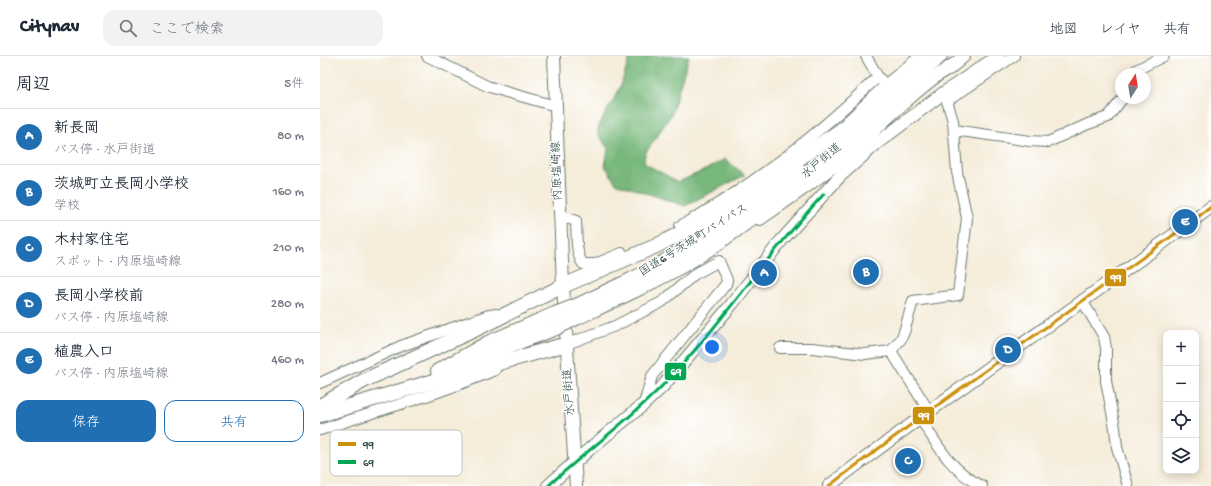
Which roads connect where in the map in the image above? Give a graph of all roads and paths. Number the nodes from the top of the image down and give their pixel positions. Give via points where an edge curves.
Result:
1 (427, 56) edge
2 (554, 56) edge
3 (866, 56) edge
4 (923, 56) edge
5 (940, 56) edge
6 (964, 56) edge
7 (998, 56) edge
8 (1014, 56) edge
9 (1164, 56) edge
10 (954, 64) junction
11 (1140, 68) edge
12 (883, 82) junction
13 (945, 98) junction
14 (1118, 104) edge
15 (556, 106) junction
16 (847, 126) junction
17 (954, 130) junction
18 (876, 144) junction
19 (1211, 207) edge
20 (560, 219) junction
21 (694, 258) junction
22 (563, 286) junction
23 (1083, 302) junction
24 (515, 311) junction
25 (576, 312) junction
26 (567, 344) junction
27 (780, 348) dead end
28 (891, 351) junction
29 (507, 360) junction
30 (320, 383) edge
31 (644, 404) junction
32 (320, 406) edge
33 (320, 414) edge
34 (925, 415) junction
35 (320, 430) edge
36 (574, 463) junction
37 (548, 486) edge
38 (576, 486) edge
39 (829, 486) edge
40 (982, 486) edge
41 (1128, 486) edge

1 - 15 street via 487,86
2 - 15 main road, 内原塩崎線
3 - 12 street
4 - 12 highway
5 - 21 highway, 水戸街道 via 796,184
6 - 10 main road
7 - 13 main road
8 - 13 street
9 - 11 street
10 - 18 main road
10 - 21 main road via 935,76 842,160 806,188
12 - 16 highway
12 - 20 street via 762,175 704,213 647,243 595,264 583,264 578,253 576,220
13 - 17 street
13 - 18 main road
14 - 17 street via 1108,117 1048,142
15 - 20 main road, 内原塩崎線
16 - 22 highway via 715,215 656,246
16 - 25 highway, 国道6号茨城町バイパス via 774,188 683,250
17 - 28 street via 957,172 967,218 958,295 913,301 901,340
18 - 31 main road via 840,176 781,241 697,347
19 - 23 main road
20 - 22 main road, 内原塩崎線
21 - 25 highway, 国道6号茨城町バイパス via 653,282
22 - 24 highway
22 - 26 main road, 水戸街道
23 - 34 main road
23 - 41 street via 1104,337 1106,381 1117,447
24 - 30 street via 489,315 401,346
24 - 32 highway via 365,380
25 - 33 highway, 国道6号茨城町バイパス, bridge via 488,343 438,371
26 - 29 highway
26 - 31 street via 614,326 662,302 695,274 719,261 727,280 726,284 652,376
26 - 36 main road, 水戸街道
27 - 28 street via 812,348 865,354
28 - 34 street
29 - 33 highway
29 - 35 street via 494,370 422,398
31 - 36 main road
34 - 39 main road
34 - 40 street via 951,464
36 - 37 main road
36 - 38 main road

